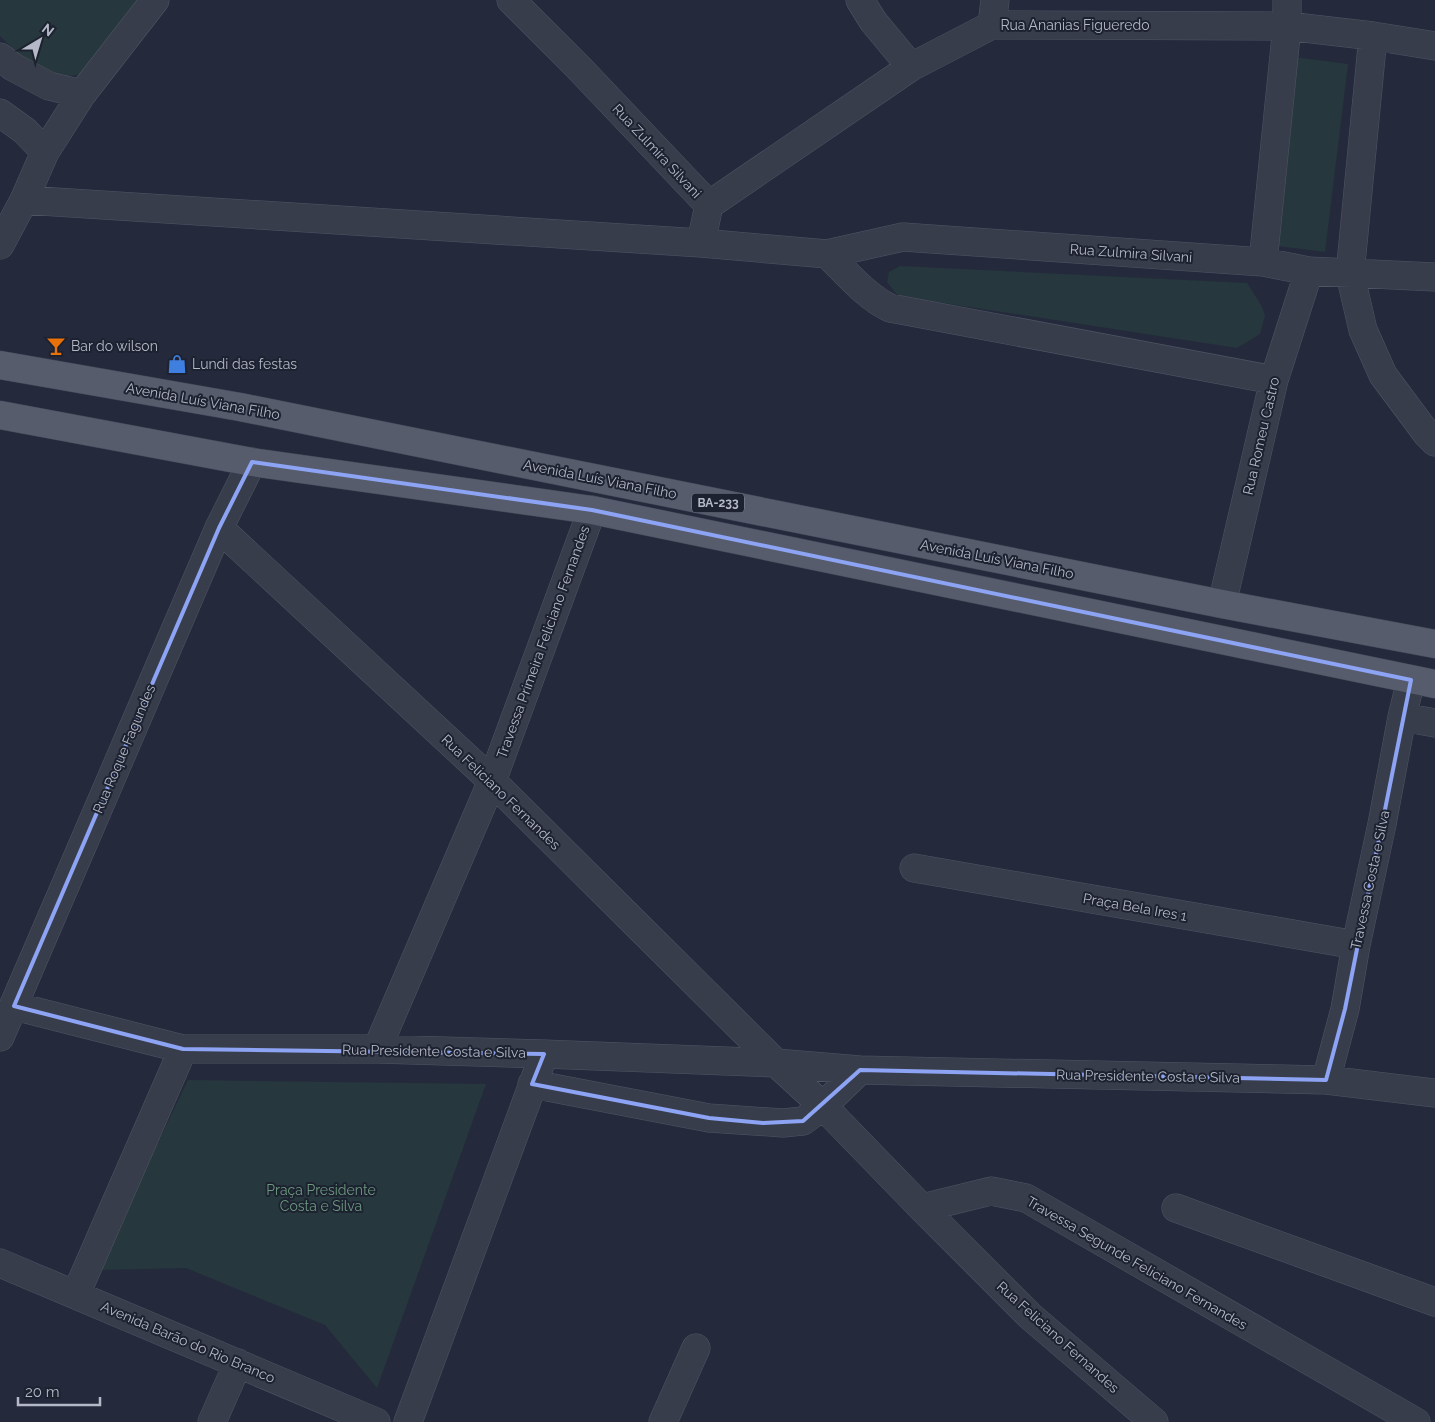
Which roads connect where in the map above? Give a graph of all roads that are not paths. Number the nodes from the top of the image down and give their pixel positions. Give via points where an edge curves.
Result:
1 (155, 0) edge
2 (511, 0) edge
3 (860, 0) edge
4 (993, 13) edge
5 (1287, 13) edge
6 (1372, 36) junction
7 (1435, 46) edge
8 (0, 57) edge
9 (911, 67) junction
10 (82, 94) junction
11 (0, 113) edge
12 (45, 152) junction
13 (24, 200) junction
14 (709, 205) junction
15 (701, 243) junction
16 (0, 245) edge
17 (827, 254) junction
18 (1263, 262) junction
19 (1309, 271) junction
20 (1350, 274) junction
21 (1435, 276) edge
22 (0, 365) edge
23 (1274, 380) junction
24 (0, 415) edge
25 (1435, 442) edge
26 (252, 462) junction
27 (592, 510) junction
28 (219, 528) junction
29 (1222, 604) junction
30 (1435, 644) edge
31 (1423, 682) edge
32 (1402, 717) junction
33 (1435, 723) edge
34 (492, 781) junction
35 (914, 868) dead end
36 (1356, 945) junction
37 (14, 1006) junction
38 (0, 1037) edge
39 (182, 1049) junction
40 (377, 1049) junction
41 (544, 1054) junction
42 (776, 1063) junction
43 (860, 1070) junction
44 (1326, 1080) junction
45 (532, 1084) junction
46 (1435, 1093) edge
47 (823, 1106) junction
48 (922, 1208) junction
49 (1176, 1208) dead end
50 (0, 1263) edge
51 (76, 1294) junction
52 (1435, 1302) edge
53 (696, 1348) dead end
54 (238, 1363) junction
55 (212, 1422) edge
56 (376, 1422) edge
57 (408, 1422) edge
58 (663, 1422) edge
59 (1154, 1422) edge
60 (1416, 1422) edge

1 - 10 street
2 - 14 street, Rua Zulmira Silvani
3 - 9 street
4 - 5 street, Rua Ananias Figueredo
4 - 9 street, Rua Ananias Figueredo
5 - 6 street, Rua Ananias Figueredo
5 - 18 street
6 - 7 street, Rua Ananias Figueredo
6 - 20 street
8 - 10 street via 49,86
9 - 14 street, Rua Ananias Figueredo
10 - 12 street
11 - 12 street via 25,131
12 - 13 street
13 - 15 street
13 - 16 street
14 - 15 street, Rua Zulmira Silvani
15 - 17 street, Rua Zulmira Silvani
17 - 18 street, Rua Zulmira Silvani via 903,238
17 - 23 street via 865,292 890,308
18 - 19 street, Rua Zulmira Silvani
19 - 20 street, Rua Zulmira Silvani
19 - 23 street, Rua Romeu Castro
20 - 21 street, Rua Zulmira Silvani
20 - 25 street via 1363,330 1382,375
22 - 29 main road, Avenida Luís Viana Filho / BA-233 via 240,407
23 - 29 street, Rua Romeu Castro
24 - 26 main road, BA-233
26 - 27 main road, BA-233
26 - 28 street, Rua Roque Fagundes
27 - 31 main road, BA-233
27 - 34 street, Travessa Primeira Feliciano Fernandes
28 - 34 street, Rua Feliciano Fernandes
28 - 37 street, Rua Roque Fagundes
29 - 30 main road, Avenida Luís Viana Filho / BA-233
31 - 32 street, Travessa Costa e Silva
32 - 33 street
32 - 36 street, Travessa Costa e Silva
34 - 40 street, Travessa Primeira Feliciano Fernandes
34 - 42 street, Rua Feliciano Fernandes
35 - 36 street, Praça Bela Ires 1
36 - 44 street, Travessa Costa e Silva via 1345,1009
37 - 38 street, Rua Roque Fagundes
37 - 39 street, Rua Presidente Costa e Silva
39 - 40 street, Rua Presidente Costa e Silva
39 - 51 street
40 - 41 street, Rua Presidente Costa e Silva
41 - 42 street, Rua Presidente Costa e Silva
41 - 45 street
42 - 43 street, Rua Presidente Costa e Silva
42 - 47 street
43 - 44 street, Rua Presidente Costa e Silva
43 - 47 street
44 - 46 street, Rua Presidente Costa e Silva
45 - 47 street via 709,1118 763,1123 803,1121
45 - 57 street
47 - 48 street
48 - 59 street, Rua Feliciano Fernandes via 1030,1316
48 - 60 street, Travessa Segunde Feliciano Fernandes via 991,1191 1026,1198
49 - 52 street
50 - 51 street, Avenida Barão do Rio Branco
51 - 54 street, Avenida Barão do Rio Branco
53 - 58 street
54 - 55 street
54 - 56 street, Avenida Barão do Rio Branco

